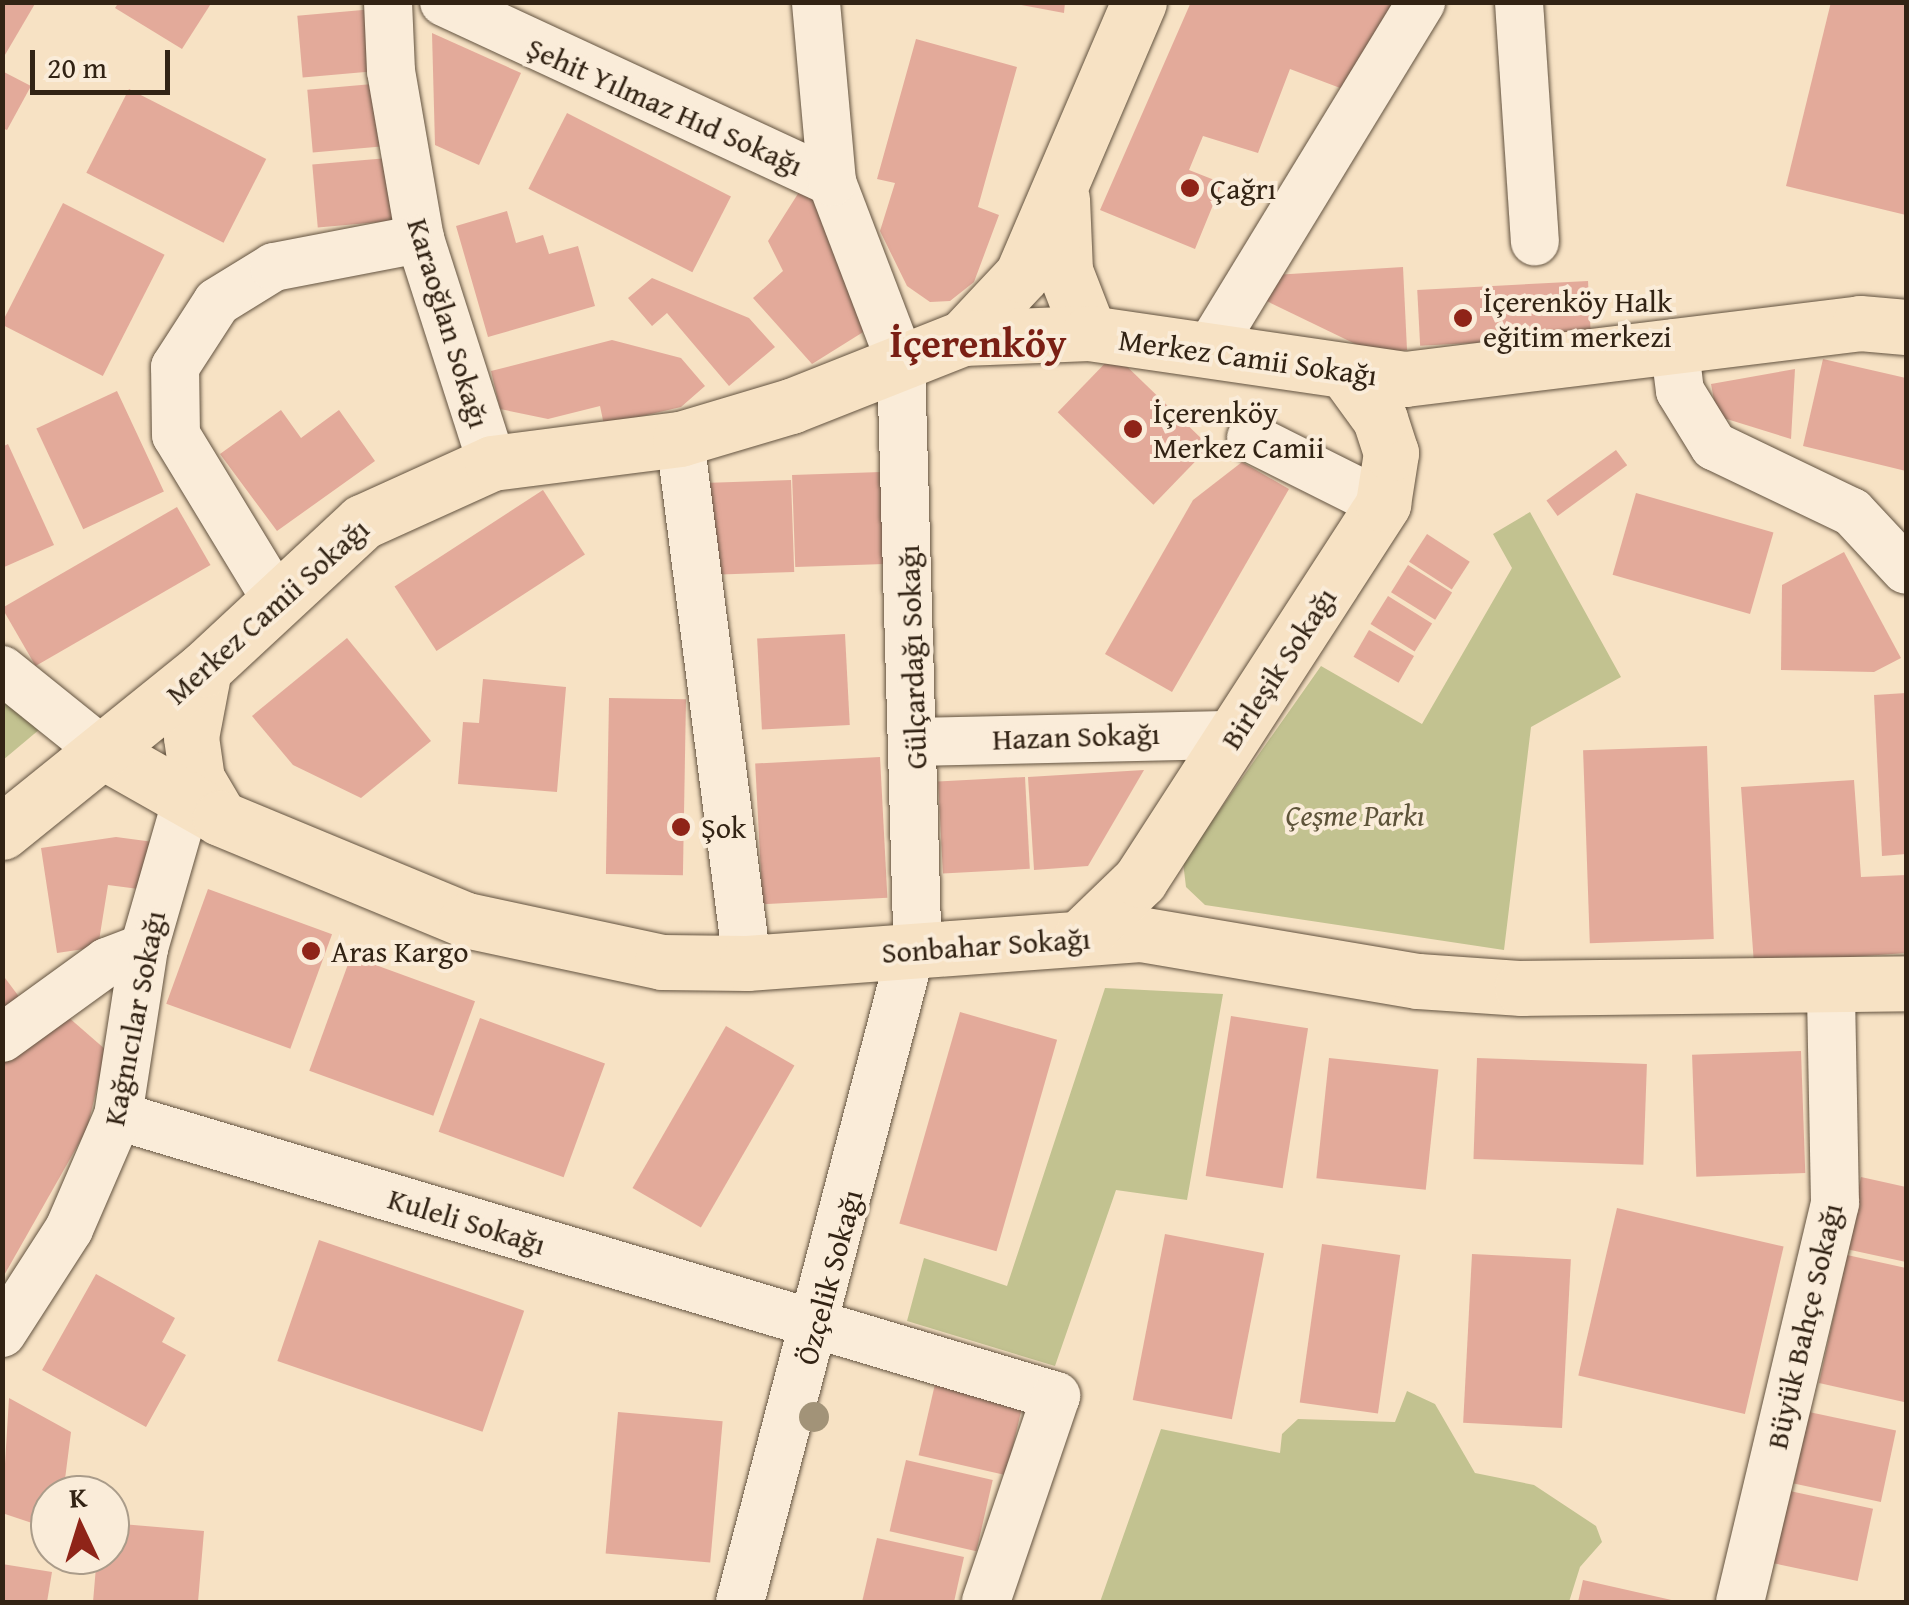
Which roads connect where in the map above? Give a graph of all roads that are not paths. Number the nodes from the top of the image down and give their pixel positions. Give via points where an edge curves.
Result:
1 (388, 2) edge
2 (444, 2) edge
3 (816, 2) edge
4 (1139, 2) edge
5 (1421, 2) edge
6 (1519, 2) edge
7 (832, 182) junction
8 (1062, 196) junction
9 (420, 239) junction
10 (1535, 241) dead end
11 (1906, 327) edge
12 (1089, 333) junction
13 (963, 338) junction
14 (1674, 343) junction
15 (1206, 352) junction
16 (901, 363) junction
17 (1348, 375) junction
18 (680, 438) junction
19 (1251, 438) dead end
20 (492, 464) junction
21 (1382, 504) junction
22 (1906, 570) edge
23 (277, 601) junction
24 (204, 669) junction
25 (2, 670) edge
26 (1235, 735) junction
27 (916, 742) junction
28 (104, 752) junction
29 (203, 808) junction
30 (2, 832) edge
31 (1082, 937) junction
32 (144, 948) junction
33 (915, 951) junction
34 (747, 963) junction
35 (1906, 983) edge
36 (1831, 985) junction
37 (2, 1038) edge
38 (118, 1116) junction
39 (5, 1321) edge
40 (817, 1327) junction
41 (740, 1602) edge
42 (986, 1602) edge
43 (1740, 1602) edge

1 - 9 street, Karaoğlan Sokağı via 390,71
2 - 7 street, Şehit Yılmaz Hıd Sokağı
3 - 7 street, Gülçardağı Sokağı
4 - 8 main road
5 - 15 street
6 - 10 street
7 - 16 street, Gülçardağı Sokağı
8 - 12 main road via 1065,270
8 - 13 main road via 1004,300
9 - 20 street, Karaoğlan Sokağı
9 - 23 street via 274,268 216,302 175,367 176,435
11 - 14 main road, Merkez Camii Sokağı via 1860,322
12 - 13 main road, Merkez Camii Sokağı
12 - 15 main road, Merkez Camii Sokağı
13 - 16 main road, Merkez Camii Sokağı
14 - 17 main road, Merkez Camii Sokağı via 1465,376
14 - 22 street via 1680,391 1714,446 1852,512
15 - 17 main road, Merkez Camii Sokağı
16 - 18 main road, Merkez Camii Sokağı
16 - 27 street, Gülçardağı Sokağı
17 - 21 main road, Birleşik Sokağı via 1380,419 1392,454
18 - 20 main road, Merkez Camii Sokağı
18 - 34 street
19 - 21 street
20 - 23 main road, Merkez Camii Sokağı via 362,522
21 - 26 main road, Birleşik Sokağı
23 - 24 main road, Merkez Camii Sokağı
24 - 28 main road, Merkez Camii Sokağı
24 - 29 main road via 191,737
25 - 28 street
26 - 27 street, Hazan Sokağı
26 - 31 main road, Birleşik Sokağı via 1123,905
27 - 33 street, Gülçardağı Sokağı
28 - 29 main road, Sonbahar Sokağı
28 - 30 main road, Merkez Camii Sokağı
29 - 32 street, Kağnıcılar Sokağı
29 - 34 main road, Sonbahar Sokağı via 466,920 662,962
31 - 33 main road, Sonbahar Sokağı
31 - 36 main road, Sonbahar Sokağı via 1180,936 1418,981 1522,988
32 - 37 street via 107,962
32 - 38 street, Kağnıcılar Sokağı
33 - 34 main road, Sonbahar Sokağı
33 - 40 street, Özçelik Sokağı
35 - 36 main road, Sonbahar Sokağı
36 - 43 street, Büyük Bahçe Sokağı via 1836,1203
38 - 39 street, Kağnıcılar Sokağı via 69,1228
38 - 40 street, Kuleli Sokağı
40 - 41 street, Özçelik Sokağı
40 - 42 street, Kuleli Sokağı via 1056,1396

